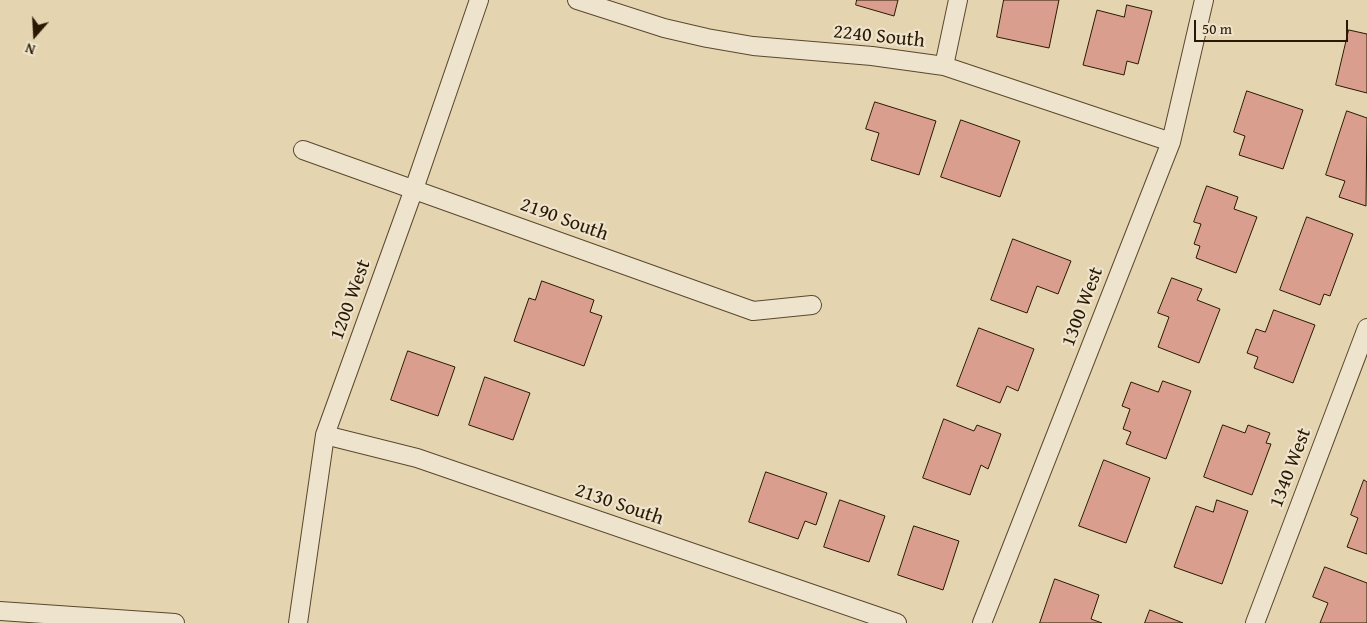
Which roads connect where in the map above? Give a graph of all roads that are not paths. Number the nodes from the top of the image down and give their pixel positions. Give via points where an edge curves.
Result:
1 (479, 0) edge
2 (577, 0) edge
3 (958, 0) edge
4 (1204, 0) edge
5 (944, 66) junction
6 (1171, 142) junction
7 (303, 150) dead end
8 (414, 189) junction
9 (812, 305) dead end
10 (1367, 328) edge
11 (325, 435) junction
12 (0, 610) edge
13 (174, 623) edge
14 (298, 623) edge
15 (897, 623) edge
16 (982, 623) edge
17 (1254, 623) edge

1 - 8 street, 1200 West
2 - 5 street, 2240 South via 707,38 753,46
3 - 5 street
4 - 6 street, 1300 West
5 - 6 street, 2240 South
6 - 16 street, 1300 West
7 - 8 street, 2190 South
8 - 9 street, 2190 South via 753,311
8 - 11 street, 1200 West
10 - 17 street, 1340 West
11 - 14 street, 1200 West
11 - 15 street, 2130 South via 417,458
12 - 13 street

